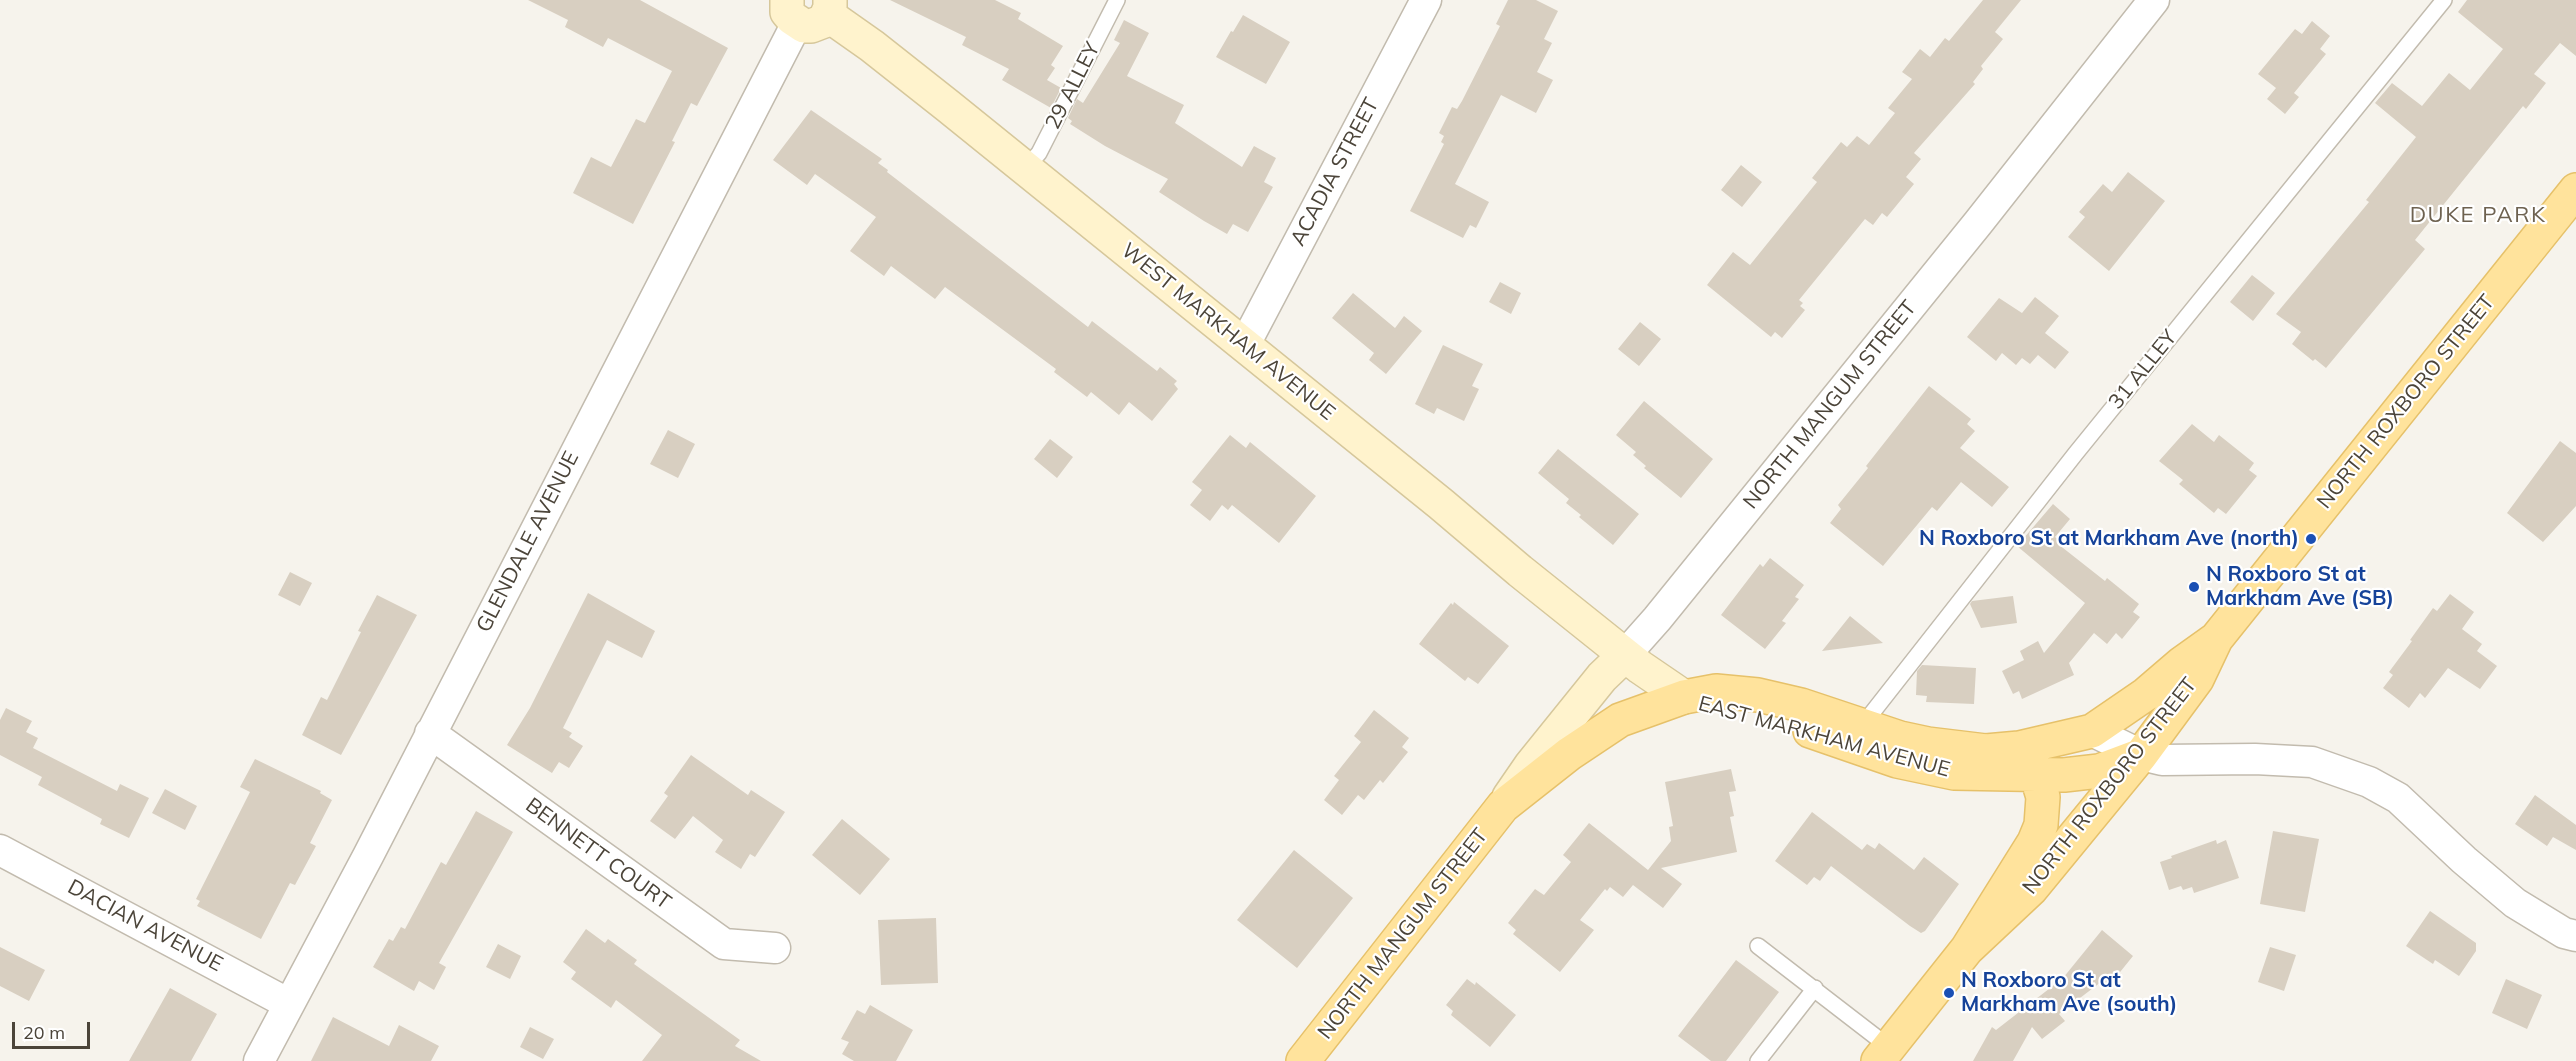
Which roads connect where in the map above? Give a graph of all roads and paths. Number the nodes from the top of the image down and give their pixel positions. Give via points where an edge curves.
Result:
1 (1117, 0) edge
2 (1426, 0) edge
3 (2154, 0) edge
4 (2444, 0) edge
5 (810, 10) edge
6 (1025, 169) junction
7 (2576, 190) edge
8 (1245, 344) junction
9 (2216, 639) junction
10 (1625, 654) junction
11 (1684, 697) junction
12 (2092, 731) junction
13 (430, 733) junction
14 (1858, 736) junction
15 (2019, 748) junction
16 (2141, 755) junction
17 (2037, 777) junction
18 (1503, 806) junction
19 (0, 850) edge
20 (2576, 936) edge
21 (1758, 946) dead end
22 (776, 948) dead end
23 (1967, 949) junction
24 (1815, 988) junction
25 (289, 1004) junction
26 (1883, 1054) edge
27 (259, 1061) edge
28 (1303, 1061) edge
29 (1758, 1061) edge

1 - 6 lane, 29 ALLEY via 1039,153
2 - 8 street, ACADIA STREET
3 - 10 street, NORTH MANGUM STREET via 1978,223
4 - 14 lane, 31 ALLEY via 2076,453
5 - 6 street, WEST MARKHAM AVENUE via 872,46
5 - 13 street, GLENDALE AVENUE
6 - 8 street, WEST MARKHAM AVENUE
7 - 9 main road, NORTH ROXBORO STREET
8 - 10 street, WEST MARKHAM AVENUE
9 - 12 main road, EAST MARKHAM AVENUE
9 - 16 main road, NORTH ROXBORO STREET via 2197,679
10 - 11 street, EAST MARKHAM AVENUE
10 - 18 street, NORTH MANGUM STREET via 1538,756
11 - 14 main road, EAST MARKHAM AVENUE via 1712,710
11 - 18 main road, NORTH MANGUM STREET via 1627,717 1606,729
12 - 15 main road, EAST MARKHAM AVENUE
12 - 16 street
13 - 22 street, BENNETT COURT via 724,944
13 - 25 street, GLENDALE AVENUE
14 - 15 main road, EAST MARKHAM AVENUE via 1900,738 1956,749
14 - 17 main road, EAST MARKHAM AVENUE via 1897,761 1954,773
15 - 17 main road, NORTH ROXBORO STREET
16 - 17 main road, EAST MARKHAM AVENUE via 2099,771
16 - 20 street via 2176,761 2312,762 2369,782 2398,798 2515,903 2564,933
16 - 23 main road, NORTH ROXBORO STREET via 2031,889
17 - 23 main road, NORTH ROXBORO STREET via 2043,797 2041,825
18 - 28 main road, NORTH MANGUM STREET
19 - 25 street, DACIAN AVENUE
21 - 24 lane
23 - 26 main road, NORTH ROXBORO STREET
24 - 26 lane
24 - 29 lane
25 - 27 street, GLENDALE AVENUE

